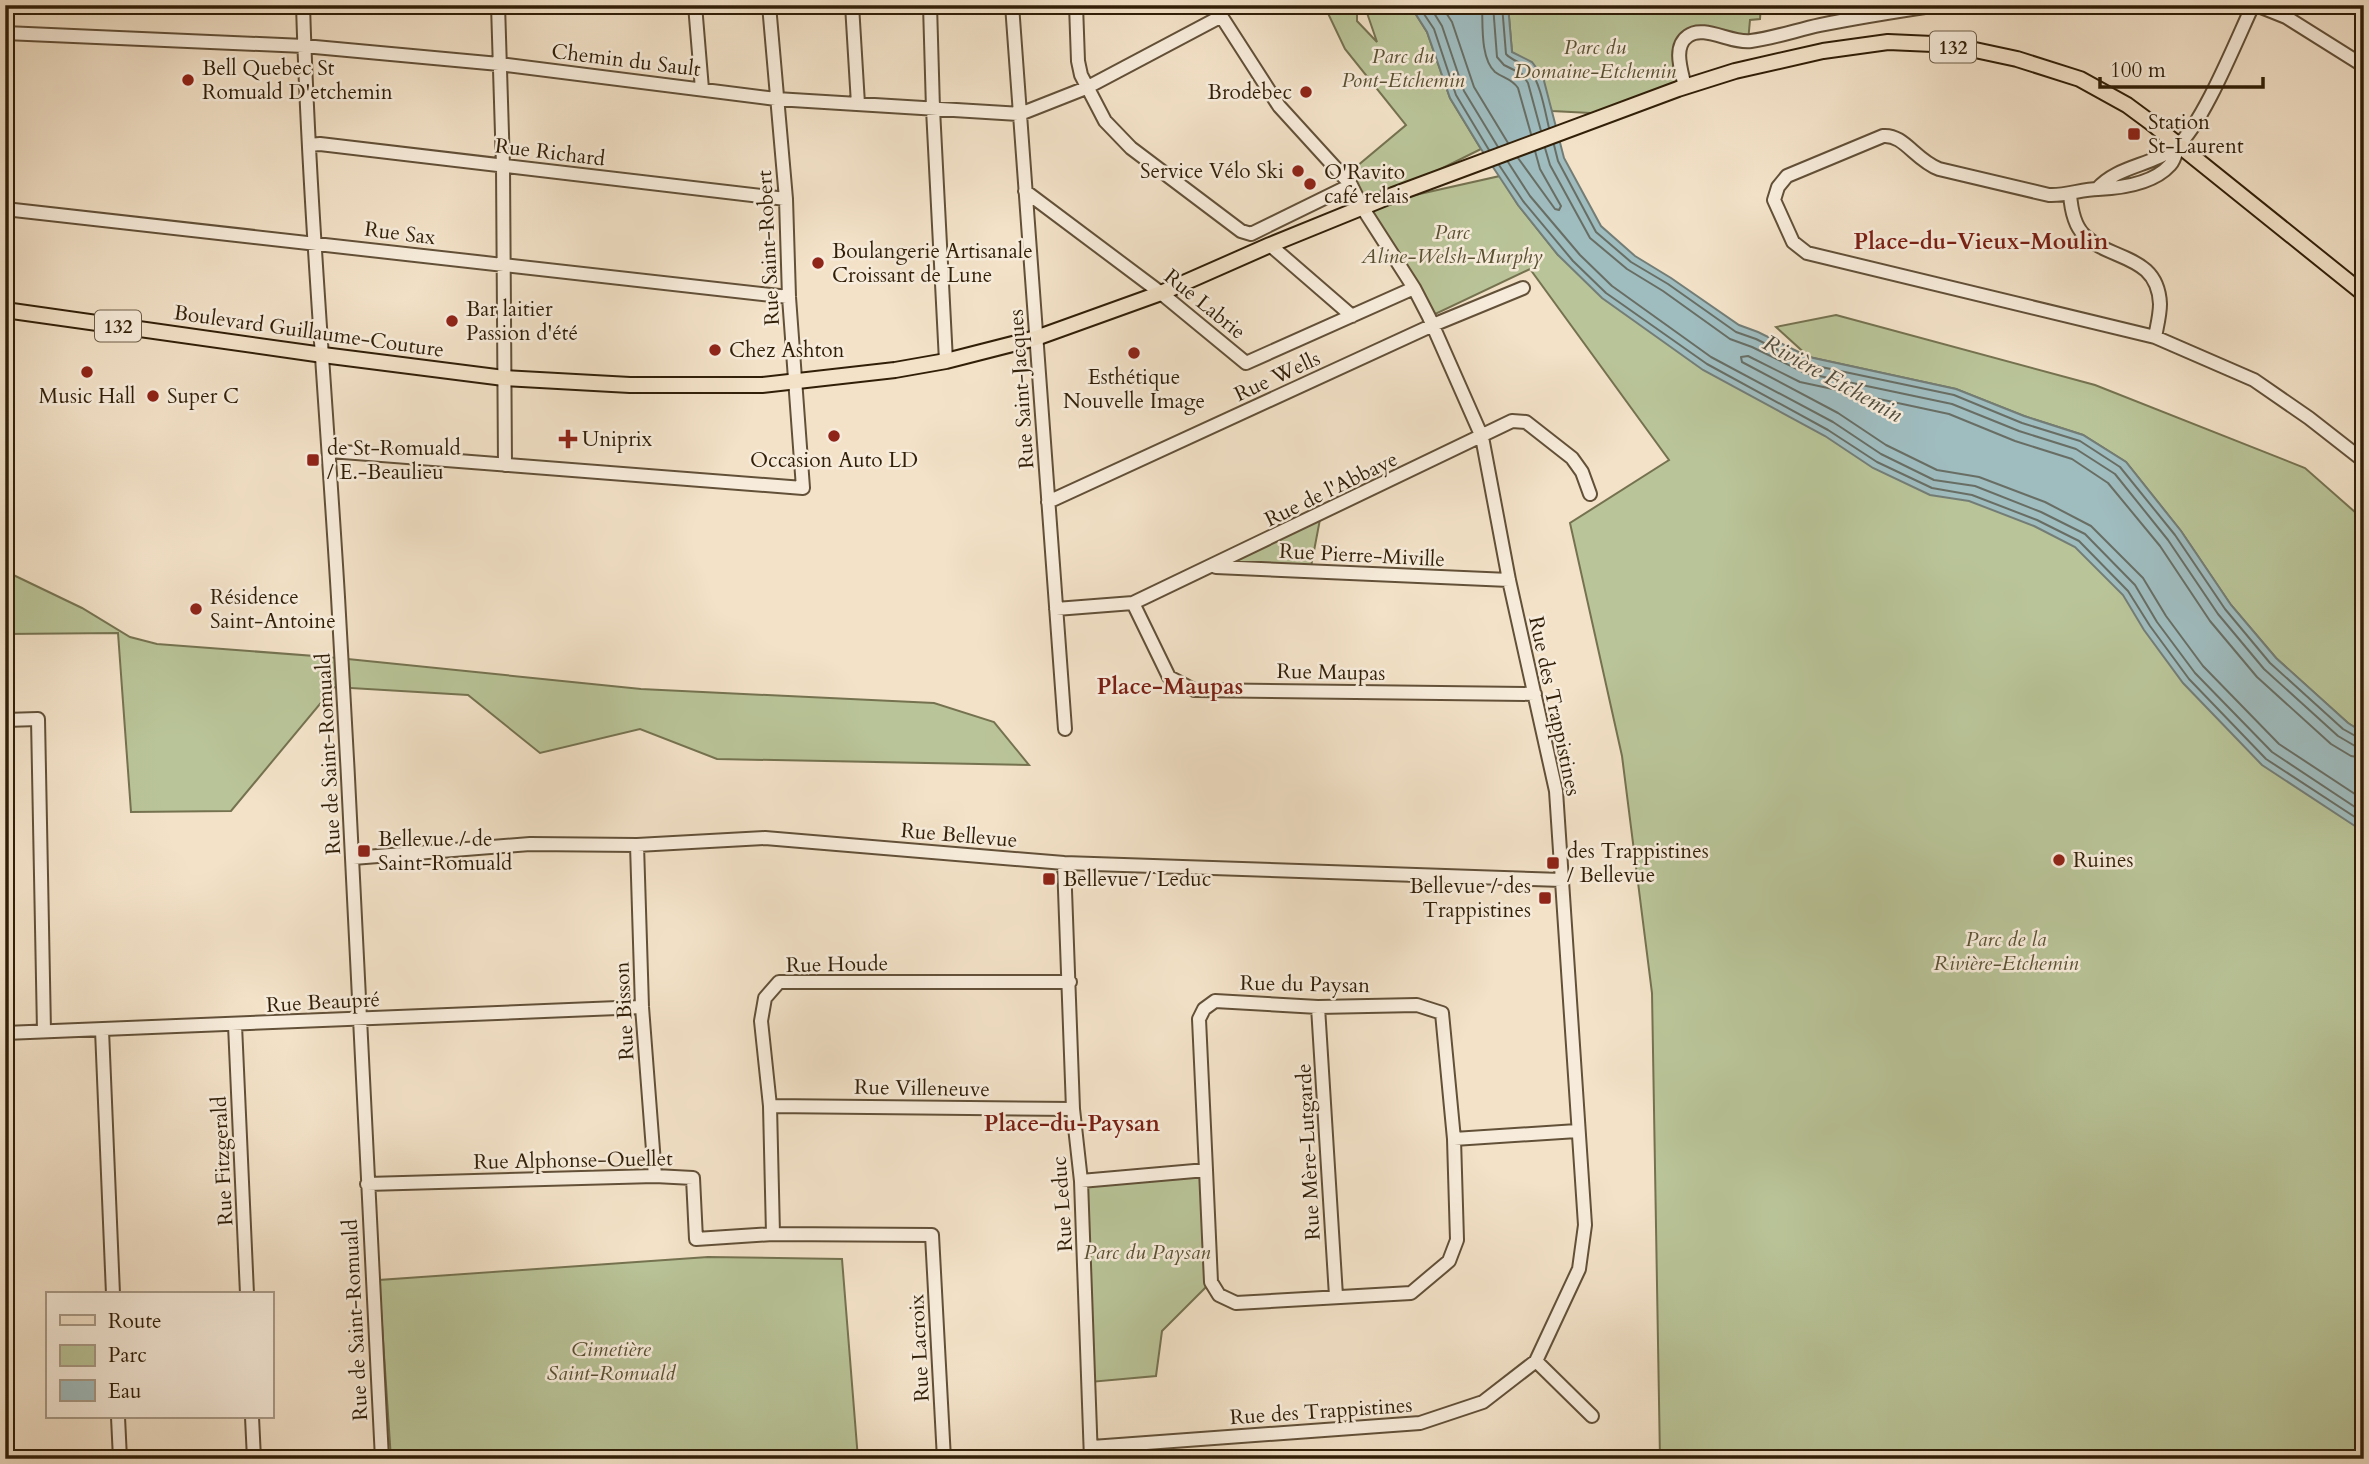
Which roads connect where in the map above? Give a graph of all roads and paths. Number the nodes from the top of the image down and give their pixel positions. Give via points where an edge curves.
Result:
1 (303, 5) edge
2 (498, 5) edge
3 (695, 5) edge
4 (769, 5) edge
5 (852, 5) edge
6 (930, 5) edge
7 (1012, 5) edge
8 (1076, 5) edge
9 (1938, 5) edge
10 (2255, 5) edge
11 (1217, 11) edge
12 (5, 33) edge
13 (304, 46) junction
14 (499, 64) junction
15 (2364, 66) edge
16 (1685, 87) junction
17 (1086, 88) junction
18 (702, 89) junction
19 (776, 99) junction
20 (858, 104) junction
21 (933, 108) junction
22 (1020, 114) junction
23 (309, 145) junction
24 (2178, 145) junction
25 (503, 166) junction
26 (1351, 185) junction
27 (1025, 191) junction
28 (2070, 194) junction
29 (786, 199) junction
30 (1362, 207) junction
31 (5, 209) edge
32 (313, 242) junction
33 (1270, 245) junction
34 (503, 266) junction
35 (1414, 288) junction
36 (1523, 288) dead end
37 (1161, 293) junction
38 (2364, 294) edge
39 (789, 297) junction
40 (5, 310) edge
41 (1352, 316) junction
42 (1433, 325) junction
43 (2155, 337) junction
44 (1036, 338) junction
45 (323, 355) junction
46 (946, 361) junction
47 (504, 377) junction
48 (797, 382) junction
49 (1482, 437) junction
50 (330, 451) junction
51 (2364, 461) edge
52 (505, 465) junction
53 (1590, 494) dead end
54 (1048, 502) junction
55 (1212, 567) junction
56 (1509, 580) junction
57 (1133, 603) junction
58 (1056, 609) junction
59 (1535, 694) junction
60 (5, 720) edge
61 (1065, 729) dead end
62 (637, 845) junction
63 (353, 858) junction
64 (1064, 863) junction
65 (1562, 880) junction
66 (1070, 982) junction
67 (642, 1007) junction
68 (1318, 1007) junction
69 (359, 1020) junction
70 (235, 1025) junction
71 (102, 1030) junction
72 (44, 1031) junction
73 (5, 1033) edge
74 (770, 1105) junction
75 (1073, 1109) junction
76 (1577, 1130) junction
77 (1454, 1139) junction
78 (1206, 1170) junction
79 (655, 1176) junction
80 (1081, 1181) junction
81 (367, 1184) junction
82 (773, 1234) junction
83 (932, 1235) joint
84 (113, 1292) edge
85 (247, 1292) edge
86 (1336, 1296) junction
87 (1536, 1361) junction
88 (1592, 1416) dead end
89 (118, 1418) edge
90 (252, 1418) edge
91 (1092, 1453) edge
92 (120, 1459) edge
93 (254, 1459) edge
94 (382, 1459) edge
95 (944, 1459) edge

1 - 13 street, Rue de Saint-Romuald
2 - 14 street
3 - 18 street
4 - 19 street, Rue Saint-Robert
5 - 20 street
6 - 21 street
7 - 22 street, Rue Saint-Jacques
8 - 17 street via 1078,61
9 - 16 street via 1748,42 1696,32 1685,39 1679,51
10 - 15 street via 2286,17
10 - 24 street via 2199,115
11 - 17 street, Chemin du Sault
11 - 26 street, Rue des Trappistines via 1279,106
12 - 13 street, Chemin du Sault
13 - 14 street, Chemin du Sault
13 - 23 street, Rue de Saint-Romuald
14 - 18 street, Chemin du Sault
14 - 25 street
16 - 24 main road, Boulevard Guillaume-Couture / 132 via 1823,51 1888,42 1933,44 2017,59 2080,79 2127,105
16 - 30 main road, Boulevard Guillaume-Couture / 132
17 - 22 street, Chemin du Sault
17 - 26 street via 1119,137 1246,234
18 - 19 street, Chemin du Sault
19 - 20 street, Chemin du Sault
19 - 29 street, Rue Saint-Robert
20 - 21 street, Chemin du Sault
21 - 22 street, Chemin du Sault
21 - 46 street
22 - 27 street, Rue Saint-Jacques
23 - 25 street, Rue Richard
23 - 32 street, Rue de Saint-Romuald
24 - 28 street via 2169,166 2156,176 2120,188
24 - 38 main road, Boulevard Guillaume-Couture / 132
25 - 29 street, Rue Richard
25 - 34 street
26 - 30 street, Rue des Trappistines
27 - 37 street, Rue Labrie
27 - 44 street, Rue Saint-Jacques
28 - 43 street via 2078,227 2085,236 2134,261 2152,278 2160,306
28 - 43 street via 2049,195 1939,169 1890,135 1787,176 1774,200 1793,242 1819,257
29 - 39 street, Rue Saint-Robert
30 - 33 main road, Boulevard Guillaume-Couture / 132
30 - 35 street, Rue des Trappistines
31 - 32 street, Rue Sax
32 - 34 street, Rue Sax
32 - 45 street, Rue de Saint-Romuald
33 - 37 main road, Boulevard Guillaume-Couture / 132
33 - 41 street
34 - 39 street, Rue Sax
34 - 47 street
35 - 41 street, Rue Labrie
35 - 42 street, Rue des Trappistines
36 - 42 street, Rue Wells
37 - 41 street, Rue Labrie via 1246,363
37 - 44 main road, Boulevard Guillaume-Couture / 132
39 - 48 street, Rue Saint-Robert
40 - 45 main road, Boulevard Guillaume-Couture / 132
42 - 49 street, Rue des Trappistines
42 - 54 street, Rue Wells
43 - 51 street via 2253,380
44 - 46 main road, Boulevard Guillaume-Couture / 132
44 - 54 street, Rue Saint-Jacques
45 - 47 main road, Boulevard Guillaume-Couture / 132
45 - 50 street, Rue de Saint-Romuald
46 - 48 main road, Boulevard Guillaume-Couture / 132
47 - 48 main road, Boulevard Guillaume-Couture / 132 via 630,385
47 - 52 street
48 - 52 street, Rue Saint-Robert via 803,488
49 - 53 street, Rue de l'Abbaye via 1512,421 1526,422 1572,458
49 - 55 street, Rue de l'Abbaye
49 - 56 street, Rue des Trappistines
50 - 52 street
50 - 63 street, Rue de Saint-Romuald
54 - 58 street, Rue Saint-Jacques
55 - 56 street, Rue Pierre-Miville
55 - 57 street, Rue de l'Abbaye
56 - 59 street, Rue des Trappistines
57 - 58 street, Rue de l'Abbaye
57 - 59 street, Rue Maupas via 1169,677 1194,690
58 - 61 street, Rue Saint-Jacques
59 - 65 street, Rue des Trappistines via 1556,791
60 - 72 street via 38,719
62 - 63 street, Rue Bellevue via 530,844
62 - 64 street, Rue Bellevue via 765,838
62 - 67 street, Rue Bisson
63 - 69 street, Rue de Saint-Romuald
64 - 65 street, Rue Bellevue
64 - 66 street, Rue Leduc
65 - 76 street, Rue des Trappistines
66 - 74 street, Rue Houde via 779,982 765,998 761,1021
66 - 75 street, Rue Leduc
67 - 69 street, Rue Beaupré
67 - 79 street, Rue Bisson
68 - 77 street, Rue du Paysan via 1417,1005 1442,1013
68 - 78 street, Rue du Paysan via 1215,1001 1204,1009 1199,1019
68 - 86 street, Rue Mère-Lutgarde
69 - 70 street, Rue Beaupré
69 - 81 street, Rue de Saint-Romuald
70 - 71 street, Rue Beaupré
70 - 85 street, Rue Fitzgerald
71 - 72 street, Rue Beaupré
71 - 84 street
72 - 73 street, Rue Beaupré
74 - 75 street, Rue Villeneuve
74 - 82 street, Rue Houde
75 - 80 street, Rue Leduc
76 - 77 street
76 - 87 street, Rue des Trappistines via 1585,1225 1579,1269
77 - 86 street, Rue du Paysan via 1457,1240 1449,1261 1411,1293
78 - 80 street
78 - 86 street, Rue du Paysan via 1211,1282 1219,1295 1236,1303
79 - 81 street, Rue Alphonse-Ouellet
79 - 82 street, Rue Alphonse-Ouellet via 693,1178 696,1239
80 - 91 street, Rue Leduc
81 - 94 street, Rue de Saint-Romuald
82 - 83 street, Rue Alphonse-Ouellet
83 - 95 street, Rue Lacroix
87 - 88 street
87 - 91 street, Rue des Trappistines via 1483,1402 1420,1423
89 - 92 street
90 - 93 street

